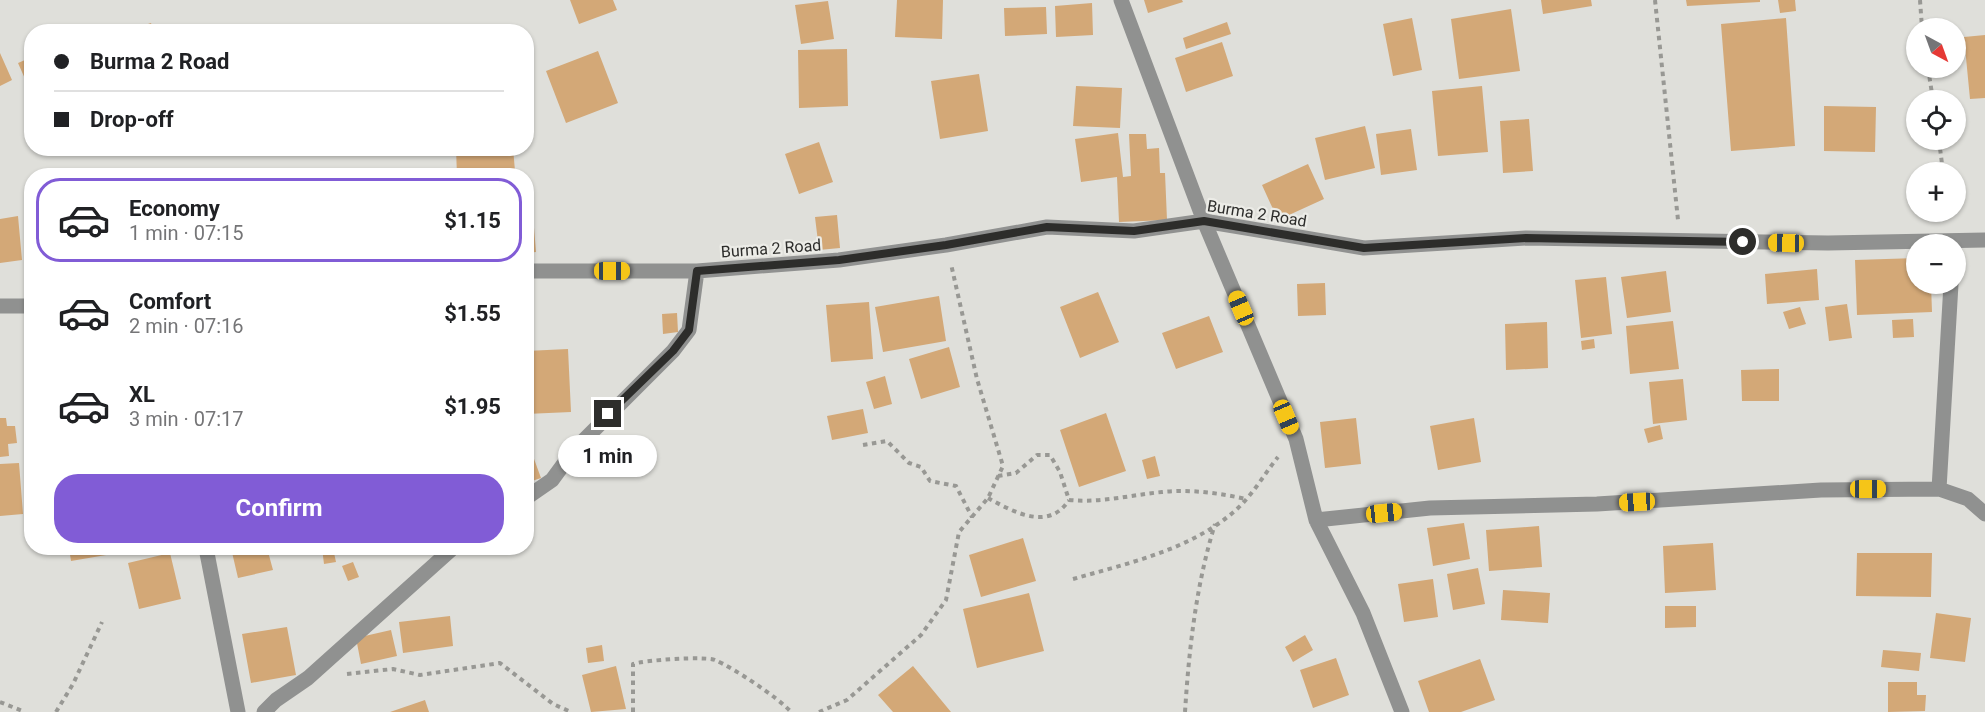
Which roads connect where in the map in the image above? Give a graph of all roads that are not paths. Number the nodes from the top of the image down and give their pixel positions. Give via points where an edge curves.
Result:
1 (1121, 0) edge
2 (1204, 221) junction
3 (1985, 240) edge
4 (1966, 242) edge
5 (1906, 243) edge
6 (534, 271) edge
7 (697, 271) junction
8 (1950, 294) edge
9 (0, 306) edge
10 (24, 306) edge
11 (1939, 489) junction
12 (534, 492) edge
13 (1985, 514) edge
14 (1316, 520) junction
15 (207, 555) edge
16 (445, 555) edge
17 (238, 712) edge
18 (264, 712) edge
19 (1402, 712) edge

1 - 2 street
2 - 5 street, Burma 2 Road via 1364,248 1526,238
2 - 7 street, Burma 2 Road via 1134,231 1047,227 839,260
2 - 14 street via 1296,439
3 - 4 street, Burma 2 Road
6 - 7 street, Burma 2 Road
7 - 12 street via 689,330 574,450 552,480
8 - 11 street
9 - 10 street
11 - 13 street via 1968,499
11 - 14 street via 1821,490 1597,504 1430,508
14 - 19 street via 1364,614
15 - 17 street
16 - 18 street via 308,678

